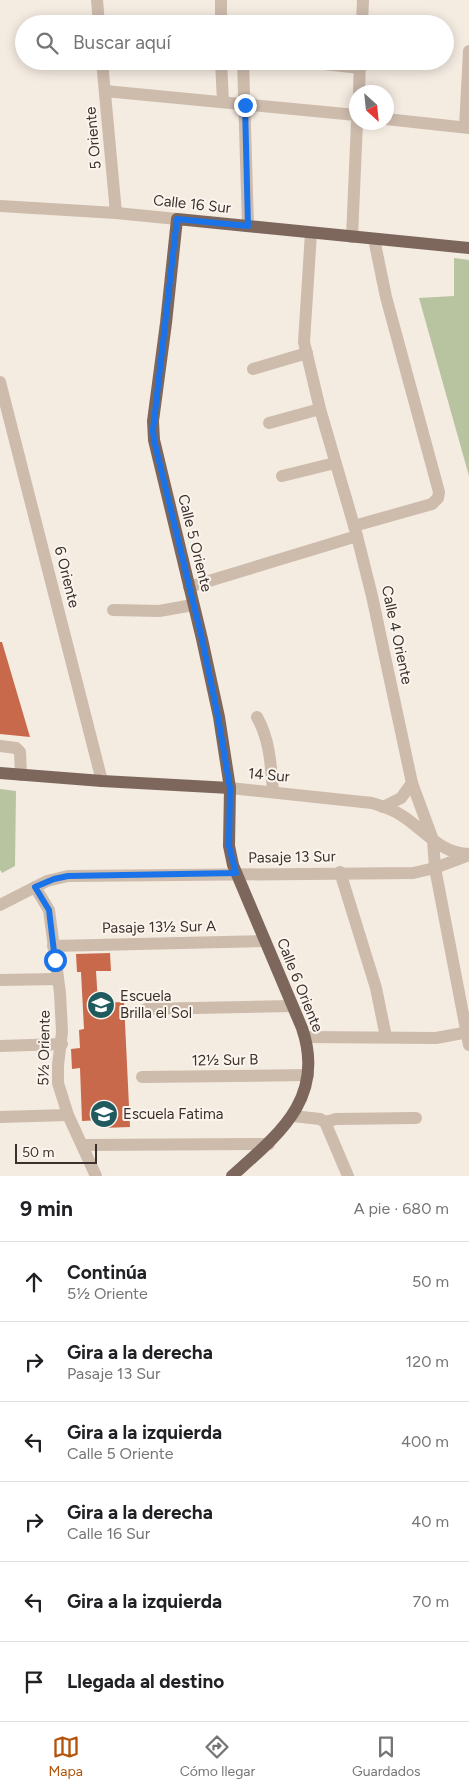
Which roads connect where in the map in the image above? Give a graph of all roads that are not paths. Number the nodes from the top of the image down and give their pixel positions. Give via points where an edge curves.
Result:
1 (97, 0) edge
2 (221, 0) edge
3 (363, 0) edge
4 (98, 15) edge
5 (221, 15) edge
6 (362, 15) edge
7 (469, 51) edge
8 (103, 70) edge
9 (221, 70) edge
10 (243, 70) edge
11 (360, 70) edge
12 (359, 85) edge
13 (105, 91) junction
14 (223, 102) junction
15 (245, 105) junction
16 (349, 115) edge
17 (394, 120) edge
18 (467, 127) edge
19 (357, 130) edge
20 (0, 206) edge
21 (116, 213) junction
22 (177, 219) junction
23 (248, 226) junction
24 (311, 233) junction
25 (352, 237) junction
26 (374, 239) junction
27 (469, 248) edge
28 (307, 353) junction
29 (253, 369) dead end
30 (0, 382) edge
31 (320, 409) junction
32 (269, 423) dead end
33 (336, 463) junction
34 (282, 476) dead end
35 (355, 531) junction
36 (189, 587) junction
37 (194, 605) junction
38 (113, 610) dead end
39 (258, 717) dead end
40 (0, 746) edge
41 (0, 773) edge
42 (21, 775) junction
43 (102, 781) junction
44 (412, 783) junction
45 (230, 788) junction
46 (273, 792) junction
47 (383, 806) junction
48 (433, 840) junction
49 (469, 855) edge
50 (435, 868) junction
51 (340, 872) junction
52 (236, 873) junction
53 (35, 887) junction
54 (2, 900) edge
55 (265, 941) junction
56 (53, 946) junction
57 (58, 979) junction
58 (0, 980) edge
59 (292, 1006) junction
60 (146, 1009) dead end
61 (386, 1037) junction
62 (468, 1037) edge
63 (305, 1038) junction
64 (62, 1044) junction
65 (0, 1046) edge
66 (308, 1075) junction
67 (142, 1077) dead end
68 (68, 1115) junction
69 (293, 1116) junction
70 (0, 1117) edge
71 (416, 1118) dead end
72 (325, 1122) junction
73 (268, 1144) junction
74 (82, 1145) junction
75 (96, 1176) edge
76 (232, 1176) edge
77 (348, 1176) edge

1 - 4 street
2 - 5 street
3 - 6 street
7 - 18 street
8 - 13 street, 5 Oriente
9 - 14 street
10 - 15 street
11 - 12 street
13 - 14 street
13 - 21 street, 5 Oriente
14 - 15 street
15 - 16 street
15 - 23 street
17 - 18 street
19 - 25 street
20 - 21 street, Calle 16 Sur
21 - 22 street, Calle 16 Sur
22 - 23 main road, Calle 16 Sur
22 - 36 main road, Calle 5 Oriente via 153,430
23 - 24 main road, Calle 16 Sur
24 - 25 main road, Calle 16 Sur
24 - 28 street, Calle 4 Oriente via 304,342
25 - 26 main road, Calle 16 Sur
26 - 27 main road, Calle 16 Sur
26 - 35 street via 386,297 440,492 432,504
28 - 29 street
28 - 31 street, Calle 4 Oriente
30 - 43 street, 6 Oriente
31 - 32 street
31 - 33 street, Calle 4 Oriente
33 - 34 street
33 - 35 street, Calle 4 Oriente
35 - 36 street
35 - 44 street, Calle 4 Oriente
36 - 37 main road, Calle 5 Oriente
37 - 38 street via 159,612
37 - 45 main road, Calle 5 Oriente
39 - 46 street via 268,745
40 - 42 street via 16,748 20,752
41 - 42 main road, 14 Sur
42 - 43 main road, 14 Sur
43 - 45 main road, 14 Sur
44 - 47 street via 401,798
44 - 48 street, Calle 4 Oriente
45 - 46 street, 14 Sur
45 - 52 main road, Calle 5 Oriente via 229,846
46 - 47 street, 14 Sur
47 - 48 street, 14 Sur via 403,816
48 - 49 street, 14 Sur via 446,850
48 - 50 street, Calle 4 Oriente
49 - 50 street, Pasaje 13 Sur
50 - 51 street, Pasaje 13 Sur via 413,872
50 - 62 street, Calle 4 Oriente
51 - 52 street, Pasaje 13 Sur
51 - 61 street via 376,988
52 - 53 street, Pasaje 13 Sur via 68,876
52 - 55 main road, Calle 6 Oriente
53 - 54 street, Pasaje 13 Sur
53 - 56 street, 5½ Oriente via 49,910
55 - 56 street, Pasaje 13½ Sur A
55 - 59 main road, Calle 6 Oriente
56 - 57 street, 5½ Oriente
57 - 58 street
57 - 64 street, 5½ Oriente
59 - 60 street
59 - 63 main road, Calle 6 Oriente
61 - 62 street
61 - 63 street
63 - 66 main road, Calle 6 Oriente
64 - 65 street
64 - 68 street, 5½ Oriente via 58,1083
66 - 67 street, 12½ Sur B
66 - 69 main road, Calle 6 Oriente
68 - 70 street
68 - 74 street, 5½ Oriente
69 - 72 street
69 - 73 main road, Calle 6 Oriente
71 - 72 street via 336,1119
72 - 77 street
73 - 74 street
73 - 76 main road, Calle 6 Oriente
74 - 75 street, 5½ Oriente

